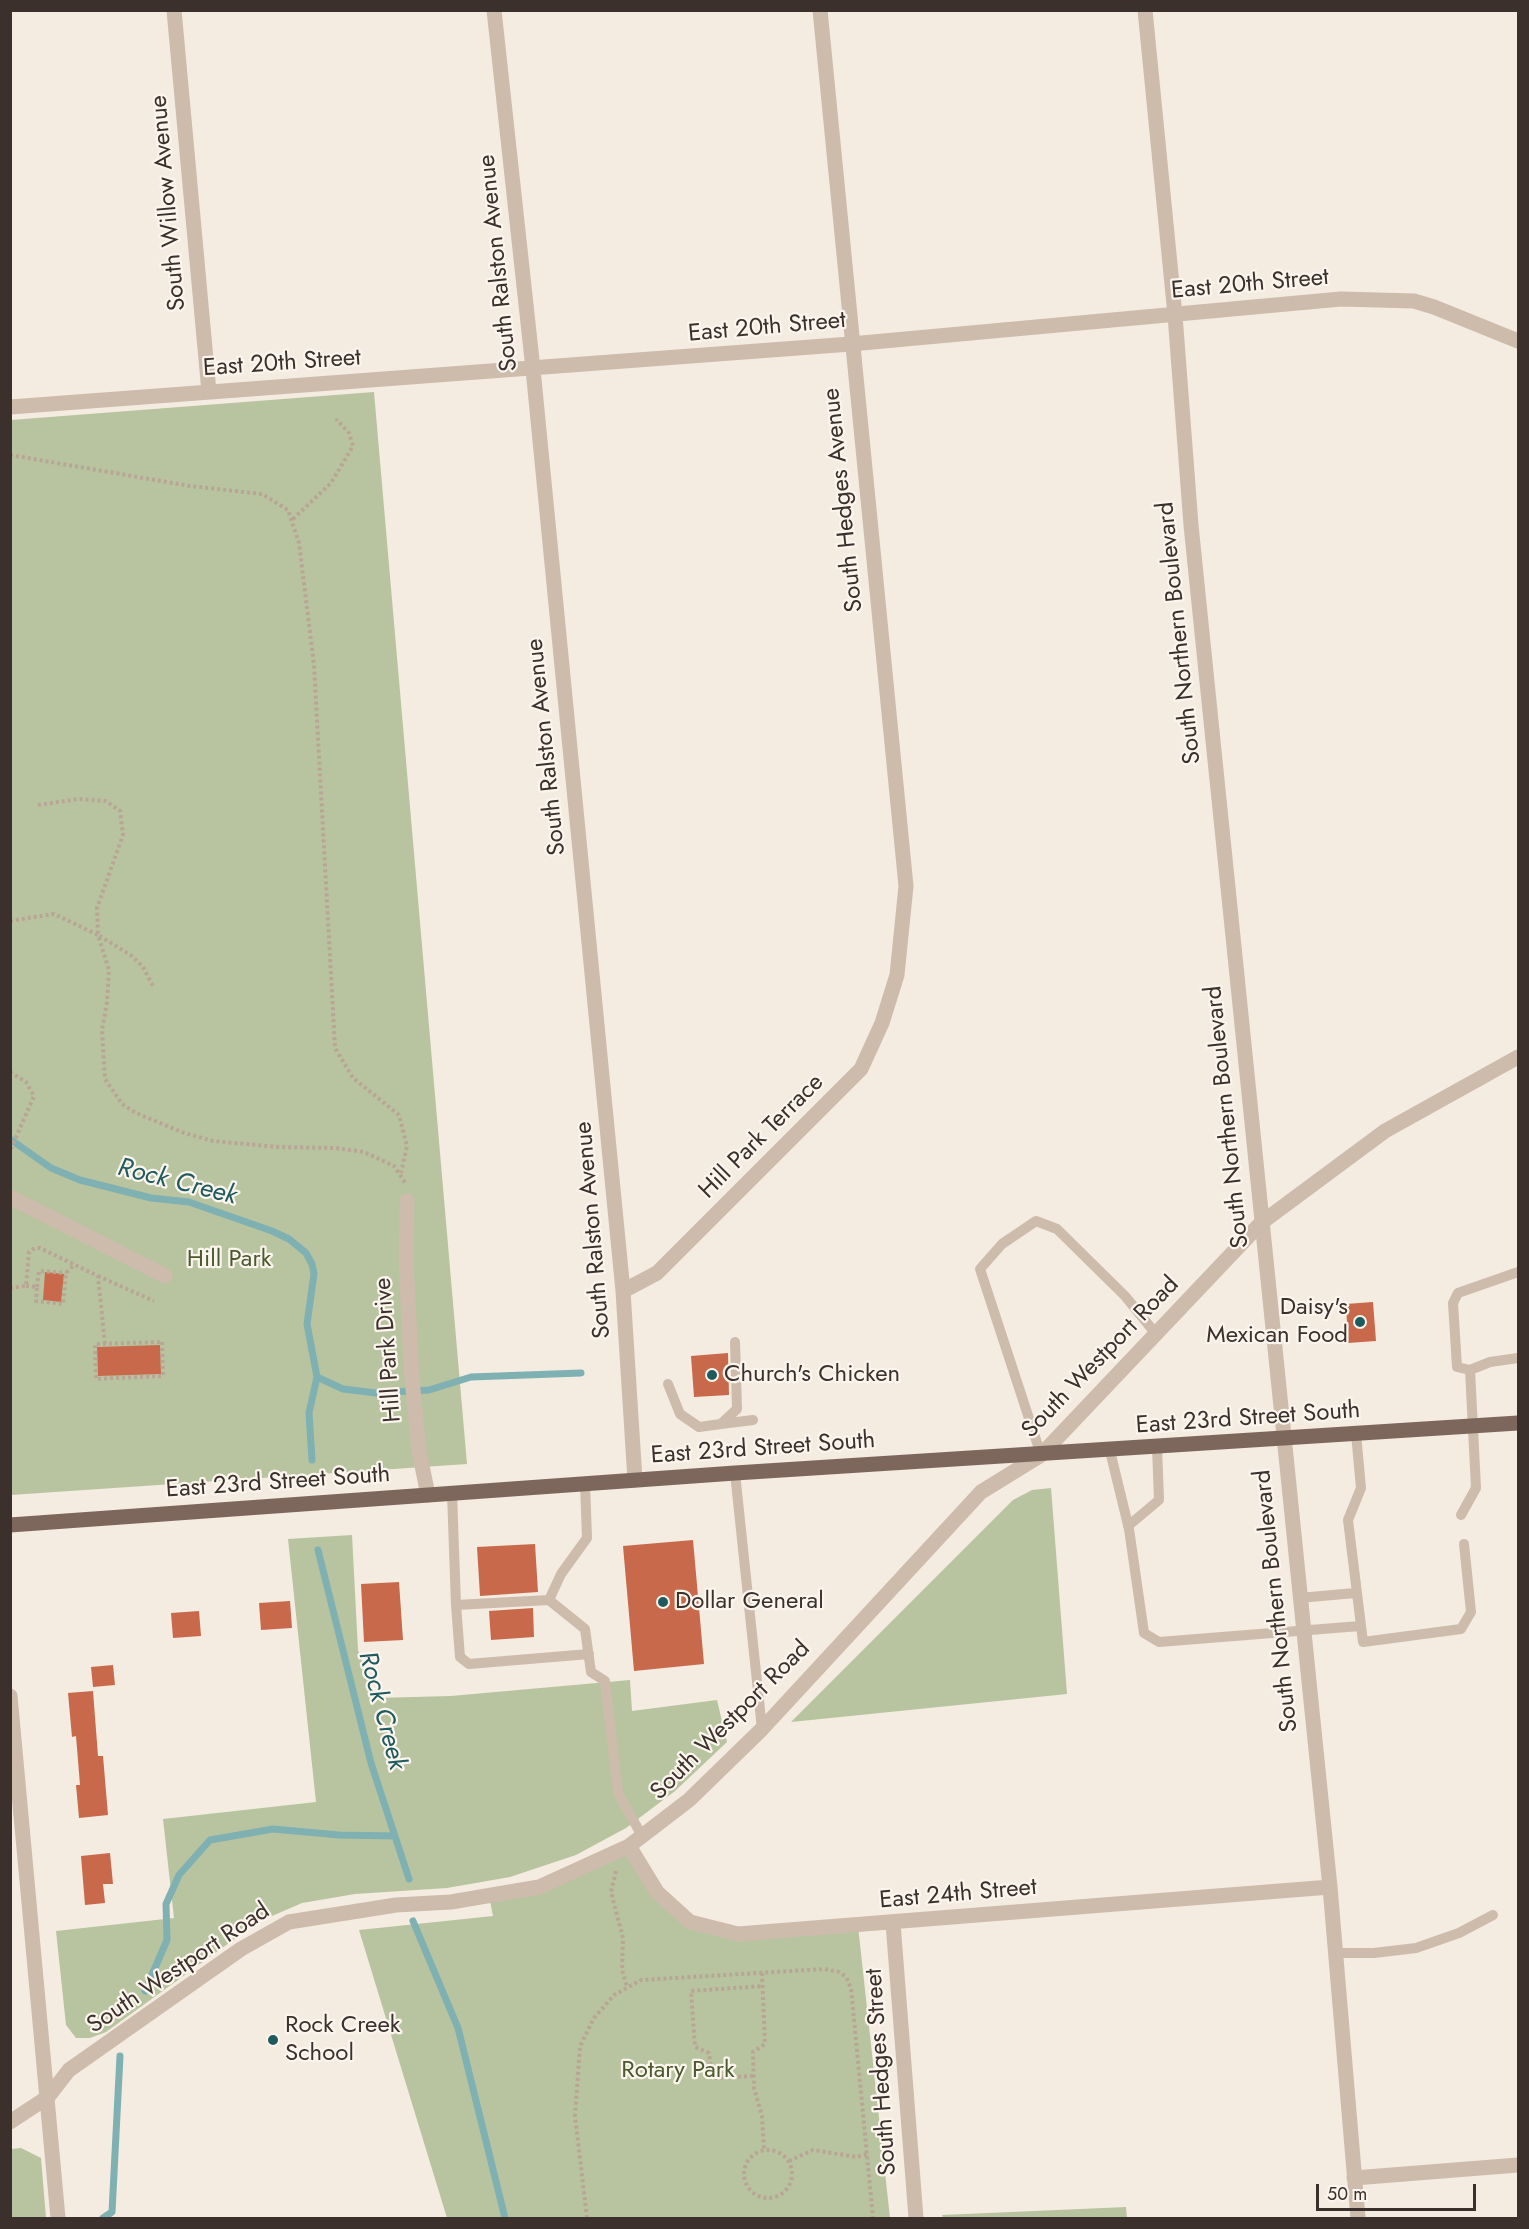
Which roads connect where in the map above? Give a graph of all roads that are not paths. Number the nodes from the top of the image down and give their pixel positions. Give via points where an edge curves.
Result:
1 (174, 10) edge
2 (495, 10) edge
3 (820, 10) edge
4 (1145, 10) edge
5 (1175, 315) junction
6 (1518, 341) edge
7 (851, 344) junction
8 (533, 369) junction
9 (209, 392) junction
10 (10, 407) edge
11 (894, 985) joint
12 (1518, 1057) edge
13 (10, 1197) edge
14 (407, 1201) road end
15 (1262, 1223) junction
16 (1518, 1272) edge
17 (165, 1276) dead end
18 (623, 1291) junction
19 (1156, 1334) junction
20 (735, 1342) dead end
21 (1518, 1358) edge
22 (1470, 1370) junction
23 (668, 1384) dead end
24 (753, 1420) dead end
25 (1518, 1423) edge
26 (720, 1424) junction
27 (1473, 1426) junction
28 (1356, 1434) junction
29 (1282, 1439) junction
30 (1157, 1447) junction
31 (1110, 1451) junction
32 (1041, 1455) junction
33 (735, 1473) junction
34 (635, 1480) junction
35 (585, 1483) junction
36 (452, 1493) junction
37 (428, 1495) junction
38 (1461, 1515) dead end
39 (10, 1525) edge
40 (1128, 1526) junction
41 (1464, 1544) dead end
42 (1355, 1593) junction
43 (1299, 1598) junction
44 (549, 1600) junction
45 (456, 1605) junction
46 (1360, 1626) junction
47 (1302, 1632) junction
48 (589, 1654) junction
49 (10, 1696) edge
50 (762, 1729) junction
51 (642, 1836) junction
52 (632, 1852) junction
53 (1330, 1887) junction
54 (1493, 1915) dead end
55 (892, 1923) junction
56 (1335, 1953) junction
57 (48, 2097) junction
58 (10, 2122) edge
59 (1518, 2165) edge
60 (1354, 2178) junction
61 (58, 2218) edge
62 (916, 2218) edge
63 (1358, 2218) edge

1 - 9 street, South Willow Avenue
2 - 8 street, South Ralston Avenue
3 - 7 street, South Hedges Avenue
4 - 5 street, South Northern Boulevard
5 - 6 street, East 20th Street via 1341,299 1403,300 1434,307
5 - 7 street, East 20th Street
5 - 15 street, South Northern Boulevard via 1191,525
7 - 8 street, East 20th Street
7 - 11 street, South Hedges Avenue via 906,886
8 - 9 street, East 20th Street
8 - 18 street, South Ralston Avenue
9 - 10 street, East 20th Street
11 - 18 street, Hill Park Terrace via 861,1069 657,1273
12 - 15 street, South Westport Road via 1385,1131
13 - 17 street
14 - 37 street, Hill Park Drive via 413,1399
15 - 19 street, South Westport Road
15 - 29 street, South Northern Boulevard
16 - 22 lane via 1458,1293 1453,1303 1457,1366
18 - 34 street, South Ralston Avenue
19 - 32 street, South Westport Road
19 - 32 lane via 1125,1296 1057,1229 1036,1221 1002,1244 981,1269
20 - 26 lane via 737,1409
21 - 22 lane
22 - 27 lane
23 - 26 lane via 680,1414 699,1427
24 - 26 lane
25 - 27 main road, East 23rd Street South
27 - 28 main road, East 23rd Street South
27 - 38 lane via 1476,1488
28 - 29 main road, East 23rd Street South
28 - 42 lane via 1361,1488 1348,1520
29 - 30 main road, East 23rd Street South
29 - 43 street, South Northern Boulevard
30 - 31 main road, East 23rd Street South
30 - 40 lane via 1159,1500
31 - 32 main road, East 23rd Street South
31 - 40 lane
32 - 33 main road, East 23rd Street South
32 - 50 street, South Westport Road via 981,1492
33 - 34 main road, East 23rd Street South
33 - 50 lane
34 - 35 main road, East 23rd Street South
35 - 36 main road, East 23rd Street South
35 - 44 lane via 586,1538 561,1574
36 - 37 main road, East 23rd Street South
36 - 45 lane
37 - 39 main road, East 23rd Street South
40 - 47 lane via 1144,1633 1159,1642
41 - 46 lane via 1471,1612 1461,1629 1363,1642
42 - 43 lane
42 - 46 lane
43 - 47 street, South Northern Boulevard
44 - 45 lane
44 - 48 lane via 585,1629
45 - 48 lane via 460,1657 469,1664
46 - 47 lane
47 - 53 street, South Northern Boulevard
48 - 51 lane via 591,1672 605,1681 618,1793
49 - 57 street
50 - 51 street, South Westport Road via 689,1800
51 - 52 street, South Westport Road
52 - 55 street, East 24th Street via 657,1892 690,1922 738,1934
52 - 57 street, South Westport Road via 539,1887 289,1922 241,1949 69,2070
53 - 55 street, East 24th Street
53 - 56 street, South Northern Boulevard
54 - 56 lane via 1459,1933 1416,1948
55 - 62 street, South Hedges Street
56 - 60 street, South Northern Boulevard
57 - 58 street, South Westport Road
57 - 61 street
59 - 60 street
60 - 63 street, South Northern Boulevard

